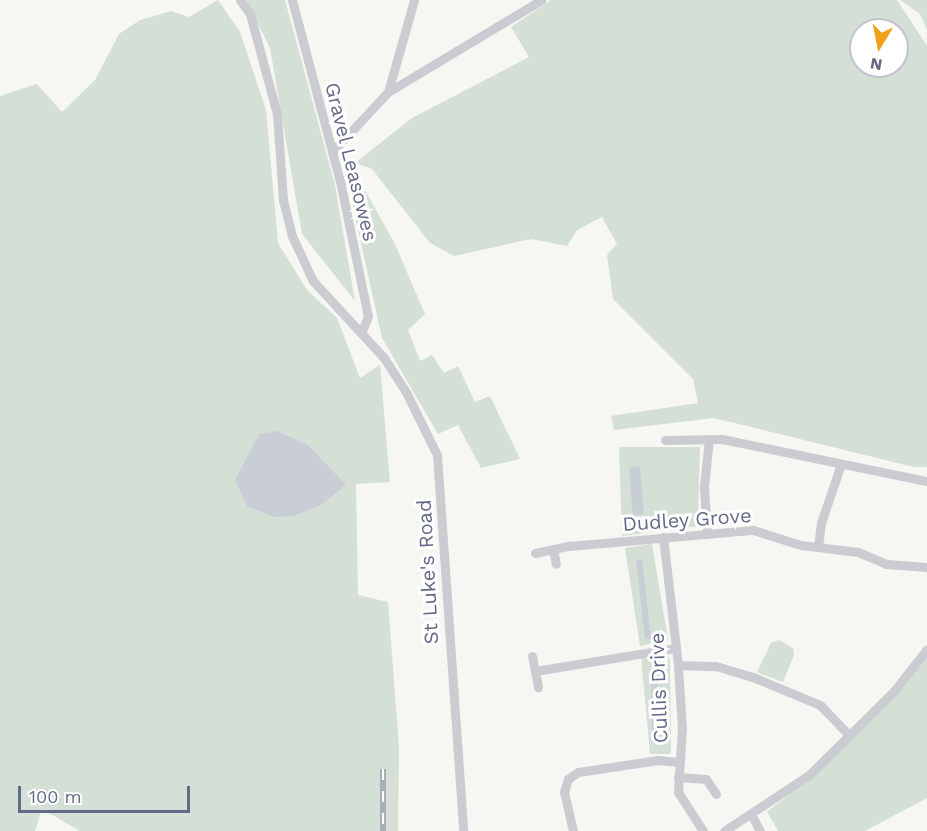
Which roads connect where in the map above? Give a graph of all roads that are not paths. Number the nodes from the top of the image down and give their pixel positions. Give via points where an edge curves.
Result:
1 (240, 0) edge
2 (292, 0) edge
3 (414, 0) edge
4 (541, 0) edge
5 (388, 93) junction
6 (332, 152) junction
7 (361, 333) junction
8 (709, 439) junction
9 (665, 440) dead end
10 (841, 464) junction
11 (927, 481) edge
12 (707, 534) junction
13 (663, 537) junction
14 (818, 547) junction
15 (553, 550) junction
16 (535, 554) dead end
17 (556, 564) dead end
18 (927, 567) edge
19 (676, 648) junction
20 (927, 649) edge
21 (532, 656) dead end
22 (678, 665) junction
23 (535, 671) junction
24 (538, 687) dead end
25 (849, 735) junction
26 (678, 762) junction
27 (678, 777) junction
28 (716, 794) dead end
29 (751, 814) junction
30 (463, 831) edge
31 (573, 831) edge
32 (704, 831) edge
33 (724, 831) edge
34 (760, 831) edge

1 - 7 street, St Luke's Road via 250,14 277,114 283,200 292,236 313,281 336,311
2 - 6 street, Gravel Leasowes
3 - 5 street
4 - 5 street
5 - 6 street
6 - 7 street, Gravel Leasowes via 368,316
7 - 30 street, St Luke's Road via 406,392 437,454
8 - 9 street
8 - 10 street
8 - 12 street via 704,487
10 - 11 street
10 - 14 street via 821,523
12 - 13 street, Dudley Grove
12 - 14 street, Dudley Grove via 753,530
13 - 15 street, Dudley Grove
13 - 19 street, Cullis Drive
14 - 18 street, Dudley Grove via 858,552 886,564
15 - 16 street, Dudley Grove
15 - 17 street
19 - 22 street, Cullis Drive
19 - 23 street
20 - 25 street via 894,691
21 - 23 street
22 - 25 street via 716,666 753,677 820,705
22 - 26 street, Cullis Drive via 682,735
23 - 24 street
25 - 29 street via 809,775
26 - 27 street, Cullis Drive
26 - 31 street via 658,759 578,772 568,779 564,792
27 - 28 street via 706,779
27 - 32 street, Cullis Drive via 678,792
29 - 33 street
29 - 34 street

